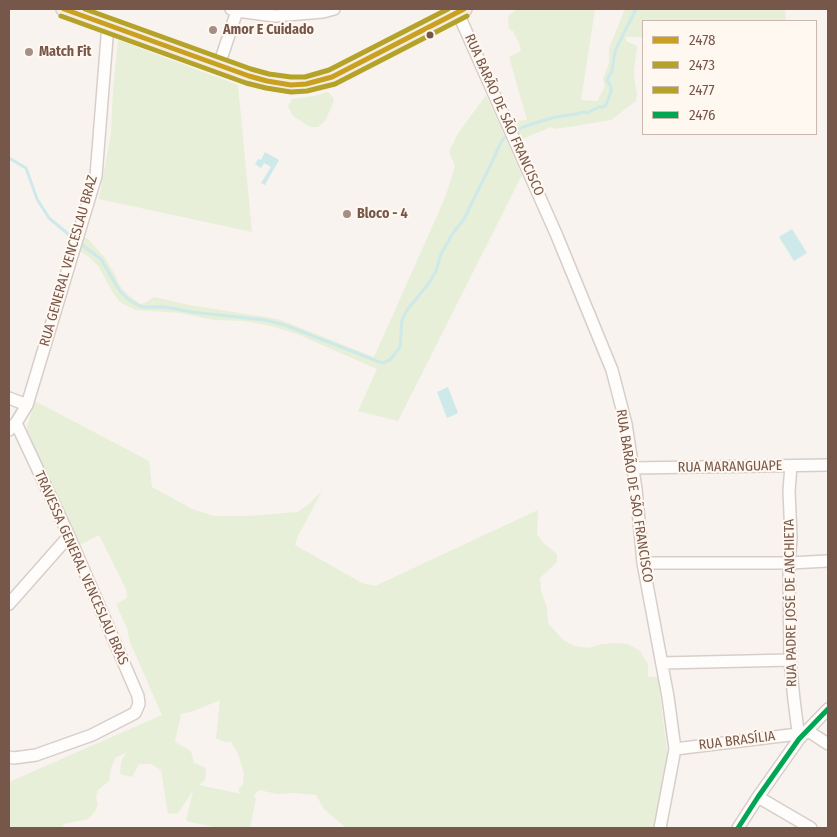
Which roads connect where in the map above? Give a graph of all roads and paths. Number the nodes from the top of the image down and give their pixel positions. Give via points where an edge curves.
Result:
1 (64, 9) edge
2 (334, 9) edge
3 (234, 10) edge
4 (461, 11) edge
5 (108, 25) junction
6 (219, 65) junction
7 (9, 398) edge
8 (27, 405) junction
9 (12, 427) edge
10 (828, 465) edge
11 (791, 466) junction
12 (632, 468) junction
13 (69, 536) junction
14 (828, 561) edge
15 (644, 563) junction
16 (789, 563) junction
17 (9, 604) edge
18 (790, 660) junction
19 (662, 663) junction
20 (828, 709) edge
21 (802, 735) junction
22 (828, 744) edge
23 (675, 749) junction
24 (9, 757) edge
25 (758, 798) junction
26 (660, 828) edge
27 (738, 828) edge
28 (811, 828) edge

1 - 5 main road
2 - 3 street via 275,16
3 - 6 street
4 - 6 main road via 332,77 306,84 267,81
4 - 12 street, RUA BARÃO DE SÃO FRANCISCO via 612,370 626,424
5 - 6 main road
5 - 8 street, RUA GENERAL VENCESLAU BRAZ via 96,176
7 - 8 street
8 - 9 street, RUA GENERAL VENCESLAU BRAZ
9 - 13 street, TRAVESSA GENERAL VENCESLAU BRAS
10 - 11 street, RUA MARANGUAPE
11 - 12 street, RUA MARANGUAPE
11 - 16 street, RUA PADRE JOSÉ DE ANCHIETA
12 - 15 street, RUA BARÃO DE SÃO FRANCISCO
13 - 17 street
13 - 24 street, TRAVESSA GENERAL VENCESLAU BRAS via 139,704 135,713 92,735 36,755
14 - 16 street
15 - 16 street
15 - 19 street, RUA BARÃO DE SÃO FRANCISCO
16 - 18 street, RUA PADRE JOSÉ DE ANCHIETA
18 - 19 street
18 - 21 street, RUA PADRE JOSÉ DE ANCHIETA
19 - 23 street, RUA BARÃO DE SÃO FRANCISCO
20 - 21 street
21 - 22 street
21 - 23 street, RUA BRASÍLIA
21 - 25 street
23 - 26 street, RUA BARÃO DE SÃO FRANCISCO
25 - 27 street
25 - 28 street

